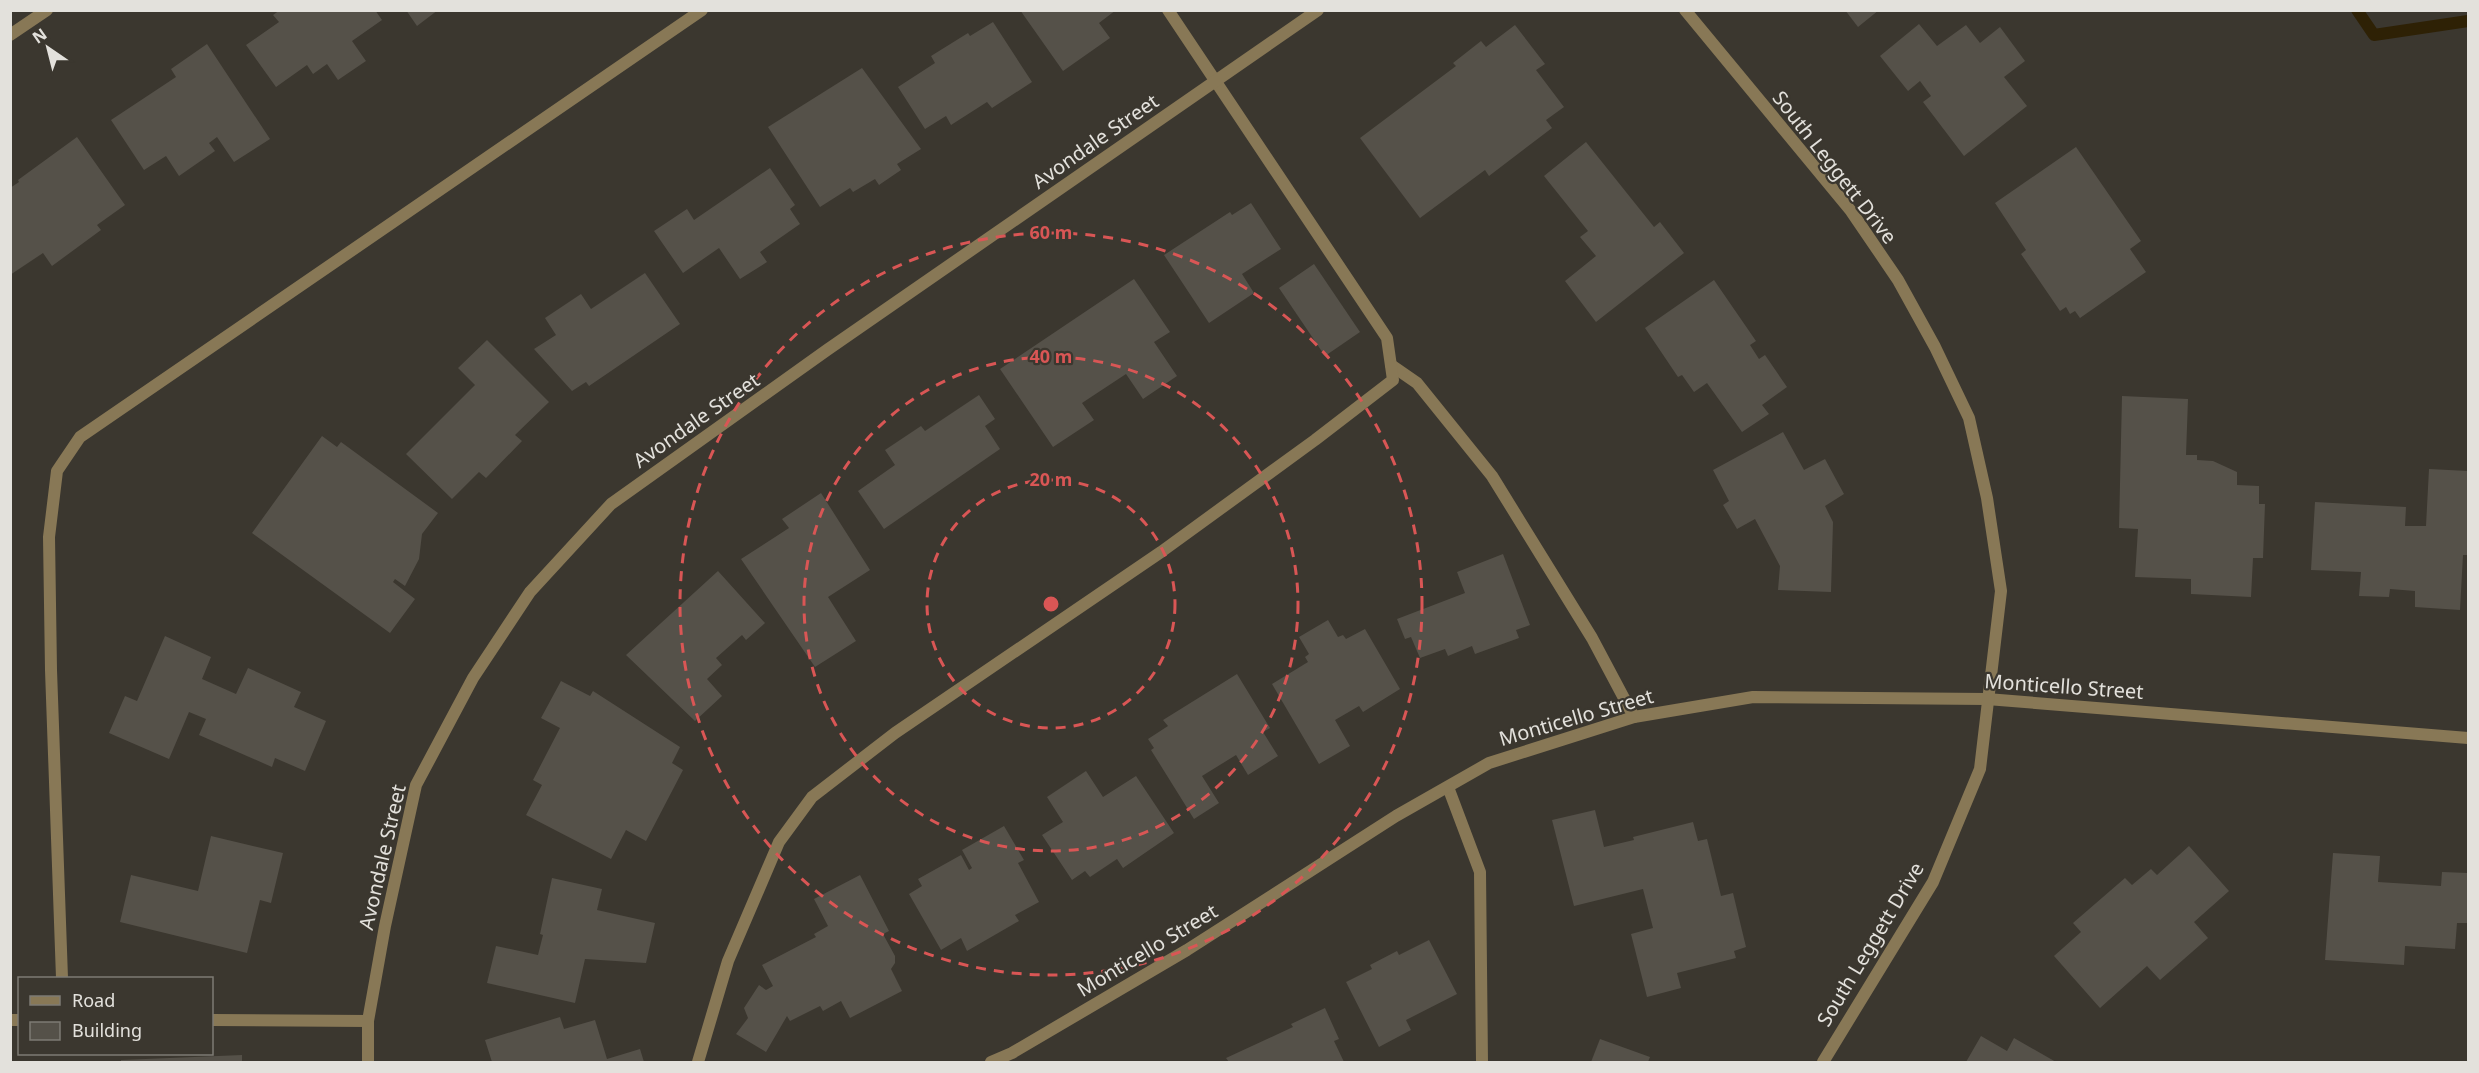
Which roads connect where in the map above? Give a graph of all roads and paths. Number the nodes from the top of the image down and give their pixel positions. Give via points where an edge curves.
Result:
1 (47, 10) edge
2 (702, 10) edge
3 (1168, 10) edge
4 (1318, 10) edge
5 (1685, 10) edge
6 (10, 35) edge
7 (1216, 81) junction
8 (1391, 365) junction
9 (1987, 699) junction
10 (1634, 717) junction
11 (2469, 738) edge
12 (1448, 787) junction
13 (62, 977) edge
14 (213, 1020) edge
15 (368, 1021) junction
16 (368, 1062) edge
17 (698, 1062) edge
18 (991, 1062) edge
19 (1482, 1062) edge
20 (1823, 1062) edge

1 - 6 street
2 - 13 street via 80,437 57,471 50,537 51,670
3 - 7 street
4 - 7 street, Avondale Street
5 - 9 street, South Leggett Drive via 1851,211 1909,299 1969,418 1987,498 2001,591
7 - 8 street via 1388,338
7 - 15 street, Avondale Street via 610,504 530,592 472,678 416,785
8 - 10 street via 1417,383 1492,476 1592,638
8 - 17 street via 1393,380 1315,440 1161,552 895,733 812,797 779,842 728,961
9 - 10 street, Monticello Street via 1753,697
9 - 11 street, Monticello Street
9 - 20 street, South Leggett Drive via 1980,769 1934,882
10 - 12 street, Monticello Street via 1489,763
12 - 18 street, Monticello Street via 1187,950
12 - 19 street via 1480,872
14 - 15 street
15 - 16 street, Avondale Street

